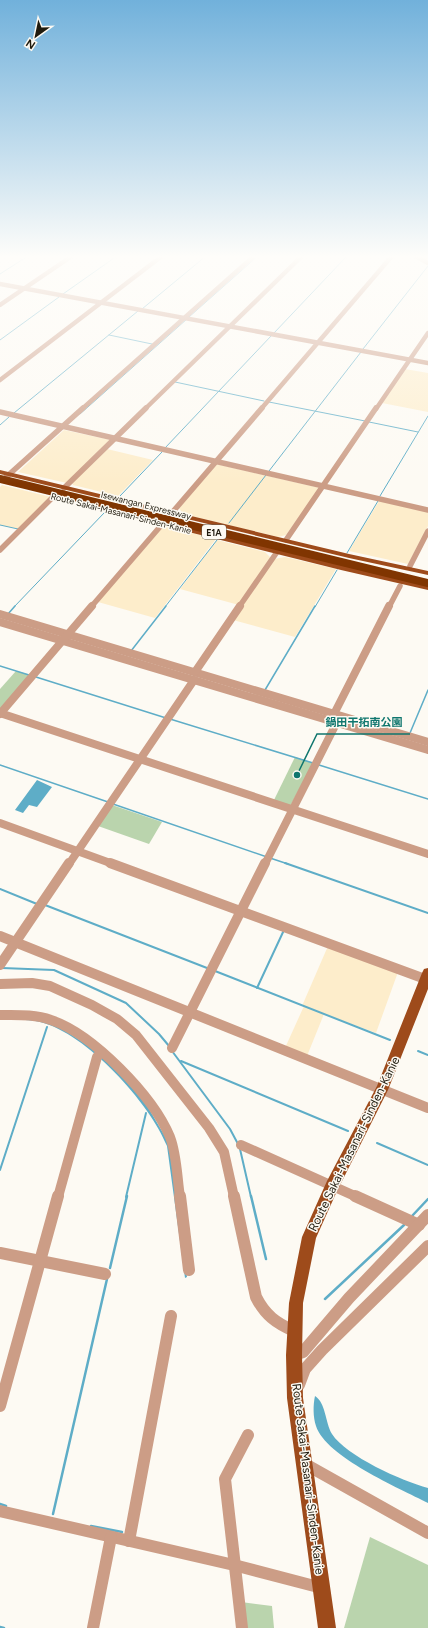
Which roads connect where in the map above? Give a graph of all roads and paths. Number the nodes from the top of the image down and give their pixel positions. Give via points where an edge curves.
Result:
1 (62, 332) edge
2 (171, 332) edge
3 (224, 332) edge
4 (262, 332) edge
5 (326, 332) edge
6 (428, 333) edge
7 (317, 342) junction
8 (410, 359) junction
9 (428, 362) edge
10 (0, 380) edge
11 (0, 412) edge
12 (63, 426) junction
13 (114, 438) junction
14 (215, 461) junction
15 (3, 473) edge
16 (0, 478) edge
17 (0, 482) edge
18 (323, 486) junction
19 (64, 488) junction
20 (54, 496) junction
21 (428, 510) edge
22 (172, 512) junction
23 (162, 523) junction
24 (428, 530) edge
25 (286, 540) junction
26 (0, 550) edge
27 (277, 552) junction
28 (349, 556) junction
29 (410, 566) junction
30 (341, 568) junction
31 (428, 569) edge
32 (428, 573) edge
33 (428, 577) edge
34 (428, 583) edge
35 (400, 586) junction
36 (428, 588) edge
37 (428, 591) edge
38 (0, 614) edge
39 (0, 622) edge
40 (65, 637) junction
41 (195, 672) junction
42 (194, 680) junction
43 (1, 714) edge
44 (337, 717) junction
45 (428, 742) edge
46 (428, 750) edge
47 (140, 759) junction
48 (293, 809) junction
49 (0, 823) edge
50 (78, 851) junction
51 (428, 854) edge
52 (242, 911) junction
53 (0, 936) edge
54 (16, 942) junction
55 (0, 965) edge
56 (427, 977) edge
57 (0, 984) edge
58 (190, 1012) junction
59 (0, 1015) edge
60 (172, 1048) dead end
61 (99, 1054) junction
62 (382, 1090) junction
63 (428, 1108) edge
64 (241, 1145) dead end
65 (332, 1186) junction
66 (428, 1215) edge
67 (419, 1226) junction
68 (428, 1246) edge
69 (0, 1253) edge
70 (40, 1261) junction
71 (189, 1270) dead end
72 (105, 1274) dead end
73 (171, 1316) dead end
74 (294, 1331) junction
75 (294, 1355) junction
76 (295, 1393) junction
77 (0, 1406) edge
78 (248, 1435) dead end
79 (305, 1464) junction
80 (0, 1511) edge
81 (428, 1533) edge
82 (111, 1537) junction
83 (129, 1541) junction
84 (234, 1566) junction
85 (322, 1588) junction
86 (93, 1628) edge
87 (242, 1628) edge
88 (327, 1628) edge

1 - 10 street
2 - 12 street
3 - 13 street
4 - 7 street
5 - 7 street
6 - 8 street
7 - 8 street
7 - 14 street
8 - 9 street
8 - 18 street
11 - 12 street
12 - 13 street
12 - 15 street
13 - 14 street
13 - 19 street
14 - 18 street
14 - 22 street
15 - 17 street
15 - 19 main road, Route Sakai-Masanari-Sinden-Kanie
15 - 33 highway, Isewangan Expressway / E1A via 346,559
16 - 34 highway, Isewangan Expressway / E1A, bridge via 350,566
17 - 20 main road, Route Sakai-Masanari-Sinden-Kanie
18 - 21 street
18 - 25 street
19 - 22 main road, Route Sakai-Masanari-Sinden-Kanie
20 - 23 main road, Route Sakai-Masanari-Sinden-Kanie
20 - 26 street
22 - 23 street
22 - 25 main road, Route Sakai-Masanari-Sinden-Kanie
23 - 27 main road, Route Sakai-Masanari-Sinden-Kanie
23 - 40 street
24 - 29 street
25 - 28 main road, Route Sakai-Masanari-Sinden-Kanie
27 - 30 main road, Route Sakai-Masanari-Sinden-Kanie
27 - 41 street
28 - 29 main road
28 - 32 main road, Route Sakai-Masanari-Sinden-Kanie
29 - 31 main road
30 - 35 main road
30 - 36 main road, Route Sakai-Masanari-Sinden-Kanie
35 - 37 main road
35 - 44 street
38 - 40 street
39 - 40 street
40 - 41 street
40 - 42 street
40 - 43 street
41 - 44 street
42 - 44 street
42 - 47 street
43 - 47 street
44 - 45 street
44 - 46 street
44 - 48 street
47 - 48 street
47 - 50 street
48 - 51 street
48 - 52 street
49 - 50 street
50 - 52 street
50 - 54 street
52 - 56 street
52 - 58 street
53 - 54 street
54 - 55 street
54 - 58 street
56 - 62 main road, Route Sakai-Masanari-Sinden-Kanie
57 - 74 street via 32,983 50,986 98,1008 117,1019 136,1035 209,1128 224,1152 256,1297 261,1309 269,1318
58 - 60 street
58 - 62 street
59 - 61 street via 30,1016 57,1022 82,1037
61 - 70 street
61 - 71 street via 144,1096 170,1137
62 - 63 street
62 - 65 main road, Route Sakai-Masanari-Sinden-Kanie
64 - 65 street
65 - 67 street
65 - 74 main road, Route Sakai-Masanari-Sinden-Kanie via 309,1237 296,1303
66 - 67 street
67 - 75 street via 349,1298 303,1352
68 - 76 street via 305,1369
69 - 70 street
70 - 72 street
70 - 77 street
73 - 83 street
74 - 75 main road, Route Sakai-Masanari-Sinden-Kanie
75 - 76 main road, Route Sakai-Masanari-Sinden-Kanie
76 - 79 main road, Route Sakai-Masanari-Sinden-Kanie
78 - 84 street via 225,1479
79 - 81 street
79 - 85 main road, Route Sakai-Masanari-Sinden-Kanie
80 - 82 street
82 - 83 street
82 - 86 street
83 - 84 street
84 - 85 street
84 - 87 street
85 - 88 main road, Route Sakai-Masanari-Sinden-Kanie

